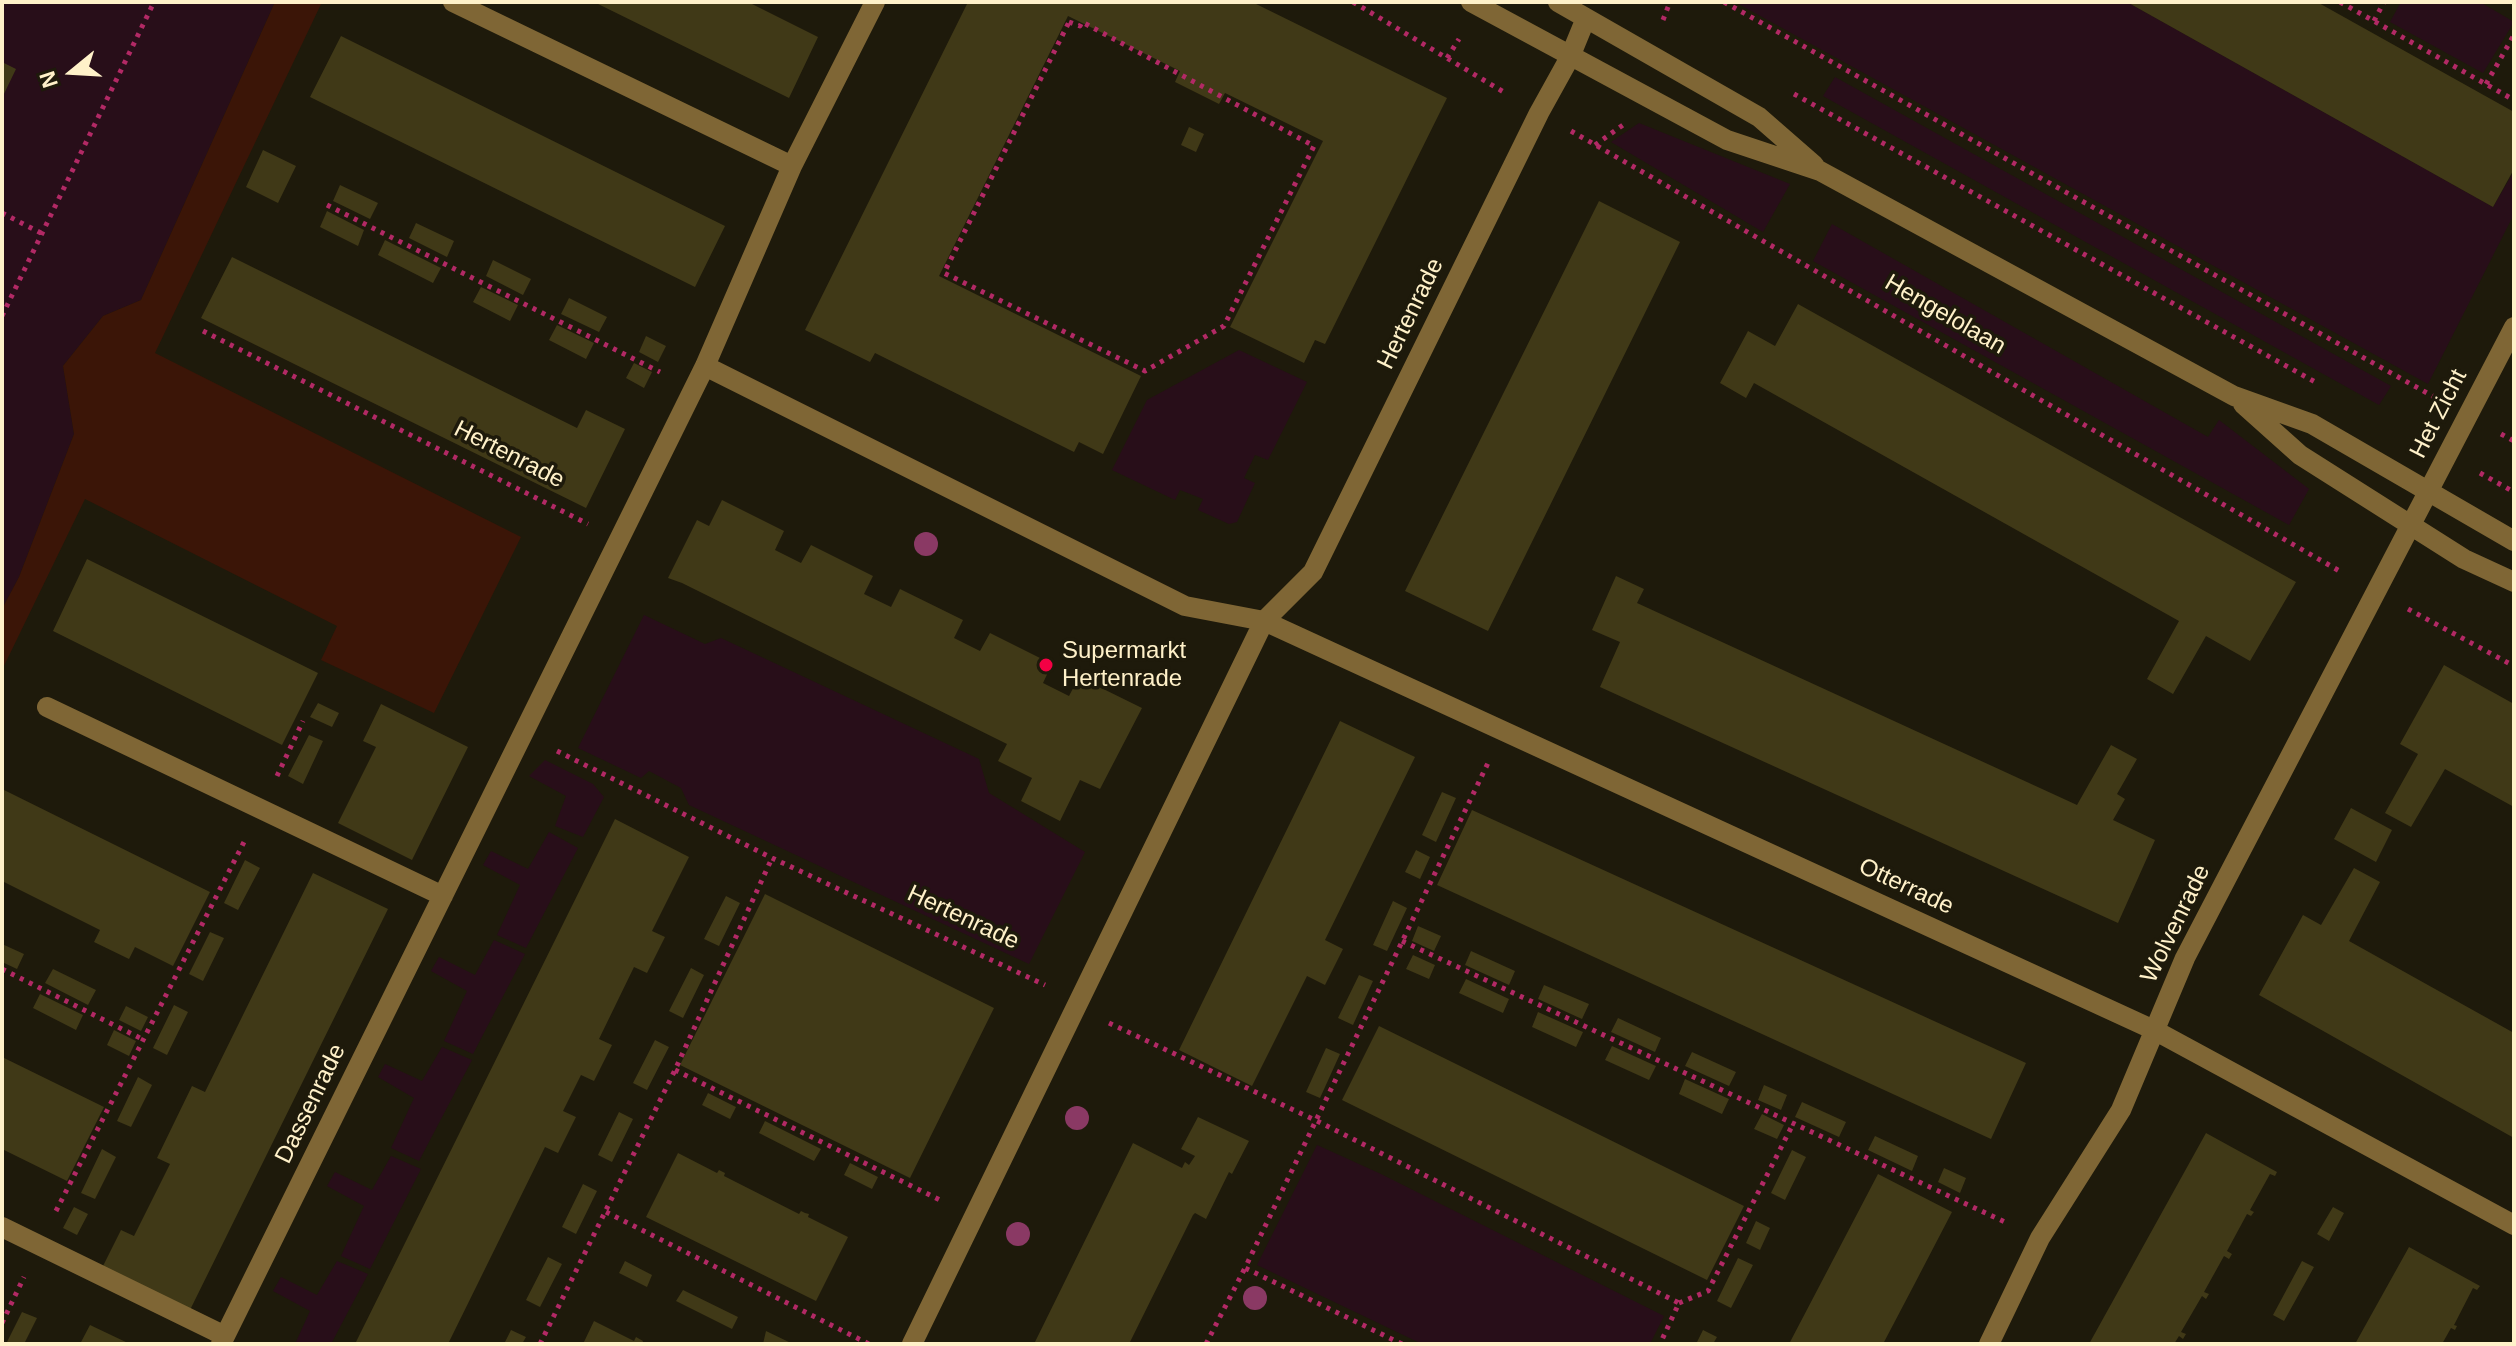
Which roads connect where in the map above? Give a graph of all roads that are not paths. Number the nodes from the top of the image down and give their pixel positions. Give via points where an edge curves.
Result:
1 (453, 2) edge
2 (875, 2) edge
3 (1471, 2) edge
4 (1558, 2) edge
5 (1586, 18) junction
6 (1570, 57) junction
7 (792, 166) junction
8 (1820, 171) junction
9 (2514, 327) edge
10 (705, 366) junction
11 (2234, 396) junction
12 (2429, 490) junction
13 (2411, 526) junction
14 (2514, 541) edge
15 (2514, 582) edge
16 (1264, 621) junction
17 (47, 707) dead end
18 (443, 896) junction
19 (2154, 1030) junction
20 (2514, 1225) edge
21 (2, 1227) edge
22 (223, 1340) edge
23 (912, 1344) edge
24 (1989, 1344) edge

1 - 7 street
2 - 7 street
3 - 6 street
4 - 5 street
5 - 6 street, Hertenrade
5 - 8 street via 1759,117
6 - 8 street via 1727,140
6 - 16 street, Hertenrade via 1313,572
7 - 10 street
8 - 11 street
9 - 12 street, Het Zicht
10 - 16 street via 1185,606
10 - 18 street, Dassenrade
11 - 12 street via 2312,424
11 - 13 street via 2300,455
12 - 13 street, Het Zicht
12 - 14 street
13 - 15 street
13 - 19 street, Wolvenrade via 2185,958
16 - 19 street, Otterrade
16 - 23 street, Hertenrade
17 - 18 street
18 - 22 street, Dassenrade
19 - 20 street, Otterrade
19 - 24 street, Wolvenrade via 2121,1110 2040,1238
21 - 22 street, Dassenrade

